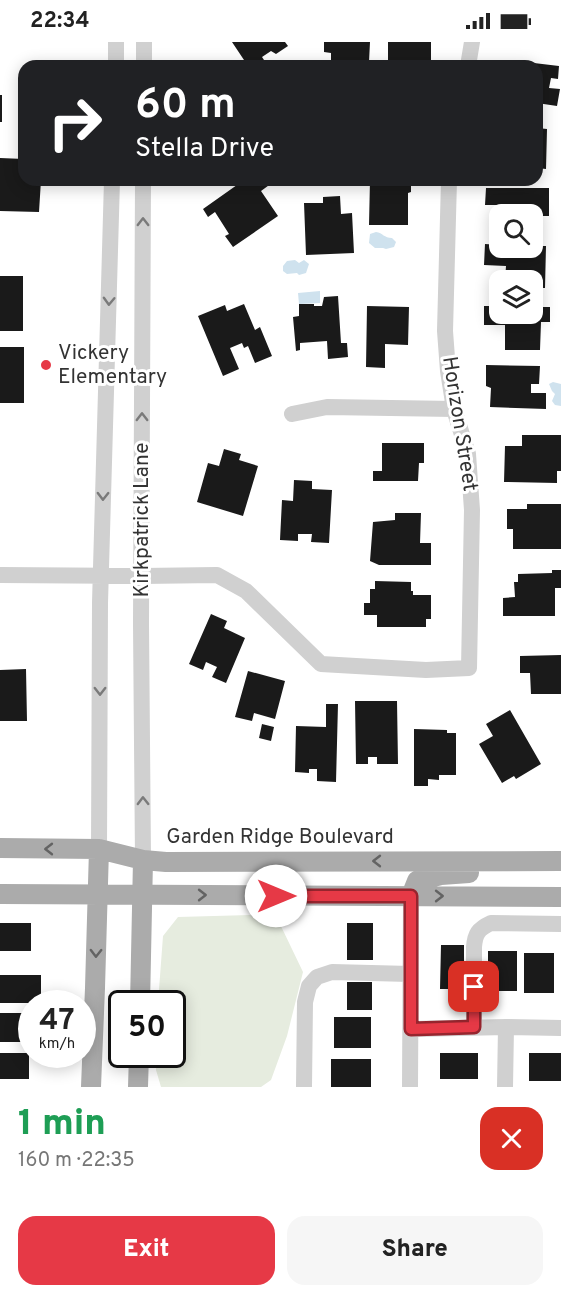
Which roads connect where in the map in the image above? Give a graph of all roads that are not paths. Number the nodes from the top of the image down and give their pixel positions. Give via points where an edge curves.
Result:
1 (116, 42) edge
2 (144, 42) edge
3 (472, 42) edge
4 (116, 60) edge
5 (144, 60) edge
6 (469, 60) edge
7 (112, 186) edge
8 (143, 186) edge
9 (449, 186) edge
10 (454, 409) junction
11 (292, 414) dead end
12 (0, 575) edge
13 (101, 575) junction
14 (142, 576) junction
15 (0, 848) edge
16 (99, 849) junction
17 (143, 860) junction
18 (553, 861) edge
19 (0, 894) edge
20 (97, 895) junction
21 (143, 895) junction
22 (411, 896) junction
23 (561, 897) edge
24 (561, 924) edge
25 (410, 974) junction
26 (140, 990) edge
27 (506, 1026) junction
28 (474, 1027) junction
29 (561, 1028) edge
30 (411, 1029) junction
31 (139, 1068) edge
32 (91, 1087) edge
33 (138, 1087) edge
34 (304, 1087) edge
35 (410, 1087) edge
36 (505, 1087) edge

1 - 4 street
2 - 5 street
3 - 6 street
7 -> 13 street, Kirkpatrick Lane
14 -> 8 street, Kirkpatrick Lane
9 - 10 street, Horizon Street via 445,331
10 - 11 street via 327,407
10 - 14 street, Horizon Street via 468,454 472,510 469,668 426,670 321,664 246,591 217,575
12 - 13 street
13 - 14 street
13 -> 16 street, Kirkpatrick Lane
17 -> 14 street, Kirkpatrick Lane
16 -> 15 main road, Garden Ridge Boulevard
16 - 17 main road, Garden Ridge Boulevard
16 - 20 main road
18 -> 17 main road, Garden Ridge Boulevard
17 - 21 main road
18 - 22 main road via 494,871 441,874 417,881
19 - 20 main road
20 - 21 main road
20 -> 32 main road
21 -> 22 main road
21 - 26 main road
22 -> 23 main road
22 - 25 street
24 - 28 street via 490,923 481,927 475,935
25 - 30 street
25 - 34 street via 332,972 317,977 309,986 305,1002
27 - 28 street
27 - 29 street
27 - 36 street
28 - 30 street
30 - 35 street
31 - 33 main road

